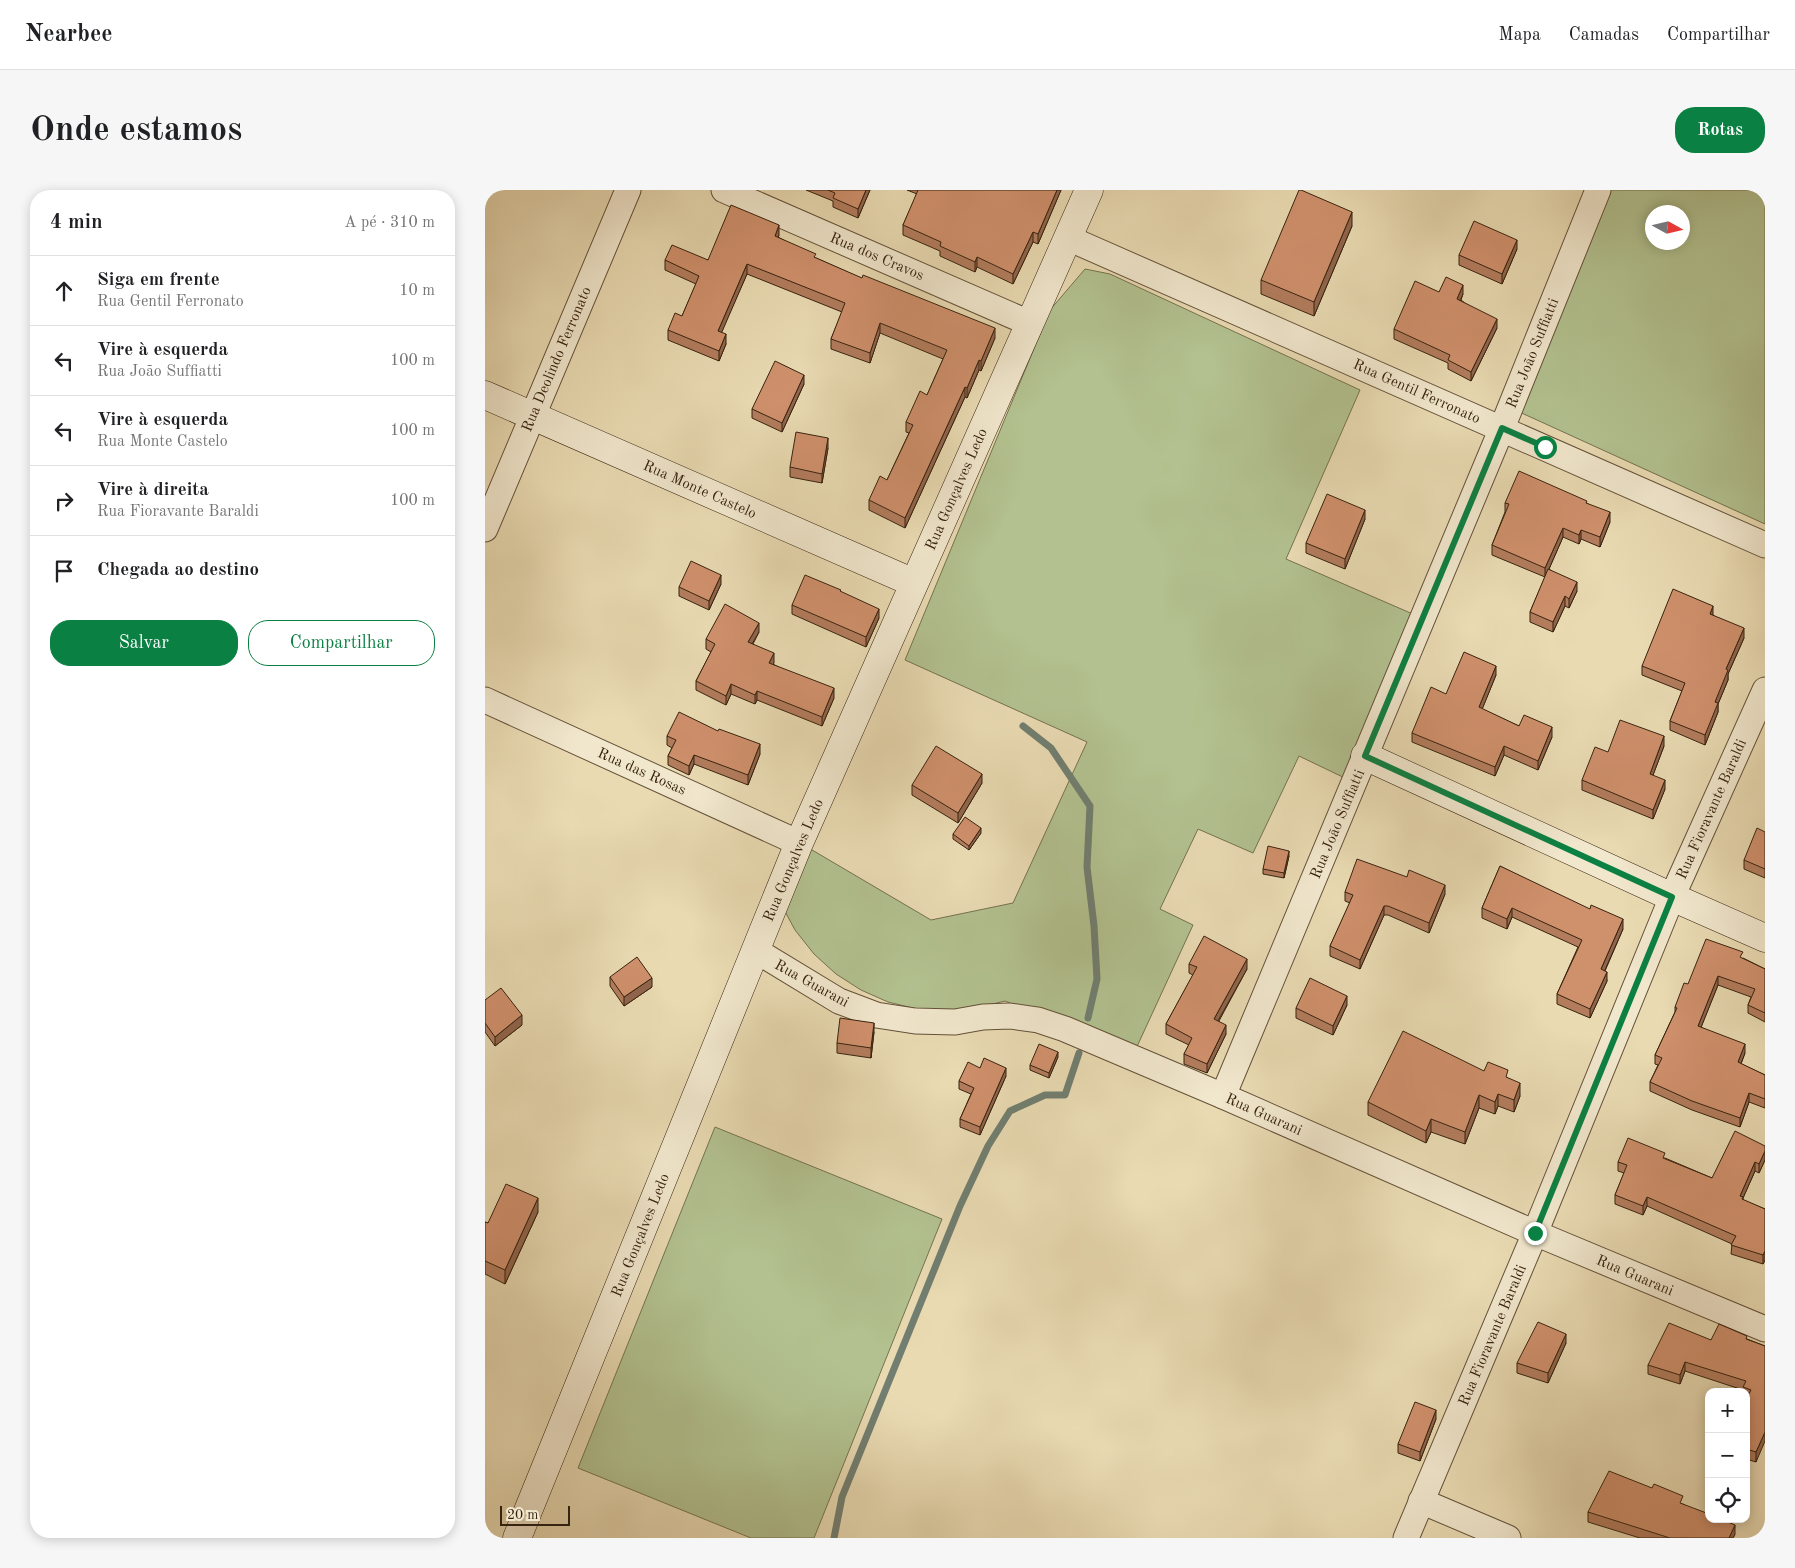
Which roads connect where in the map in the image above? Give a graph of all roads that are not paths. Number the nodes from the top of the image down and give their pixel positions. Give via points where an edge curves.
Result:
1 (628, 190) edge
2 (724, 190) edge
3 (1089, 190) edge
4 (1598, 190) edge
5 (1068, 238) junction
6 (1029, 322) junction
7 (485, 395) edge
8 (532, 415) junction
9 (1502, 428) junction
10 (485, 529) edge
11 (1765, 545) edge
12 (914, 583) junction
13 (1765, 690) edge
14 (485, 700) edge
15 (1365, 756) junction
16 (799, 843) junction
17 (1672, 897) junction
18 (1765, 938) edge
19 (755, 950) junction
20 (1223, 1096) junction
21 (1535, 1233) junction
22 (1765, 1329) edge
23 (1421, 1501) junction
24 (517, 1538) edge
25 (1405, 1538) edge
26 (1508, 1538) edge

1 - 8 street, Rua Deolindo Ferronato
2 - 6 street, Rua dos Cravos
3 - 5 street, Rua Gonçalves Ledo
4 - 9 street, Rua João Suffiatti
5 - 6 street, Rua Gonçalves Ledo
5 - 9 street, Rua Gentil Ferronato
6 - 12 street, Rua Gonçalves Ledo
7 - 8 street, Rua Monte Castelo
8 - 10 street, Rua Deolindo Ferronato
8 - 12 street, Rua Monte Castelo
9 - 11 street, Rua Gentil Ferronato
9 - 15 street, Rua João Suffiatti
12 - 16 street, Rua Gonçalves Ledo
13 - 17 street, Rua Fioravante Baraldi
14 - 16 street, Rua das Rosas
15 - 17 street
15 - 20 street, Rua João Suffiatti
16 - 19 street, Rua Gonçalves Ledo
17 - 18 street
17 - 21 street, Rua Fioravante Baraldi
19 - 20 street, Rua Guarani via 839,1001 876,1015 915,1022 955,1022 983,1016 1038,1020
19 - 24 street, Rua Gonçalves Ledo
20 - 21 street, Rua Guarani
21 - 22 street, Rua Guarani
21 - 23 street, Rua Fioravante Baraldi
23 - 25 street, Rua Fioravante Baraldi
23 - 26 street

